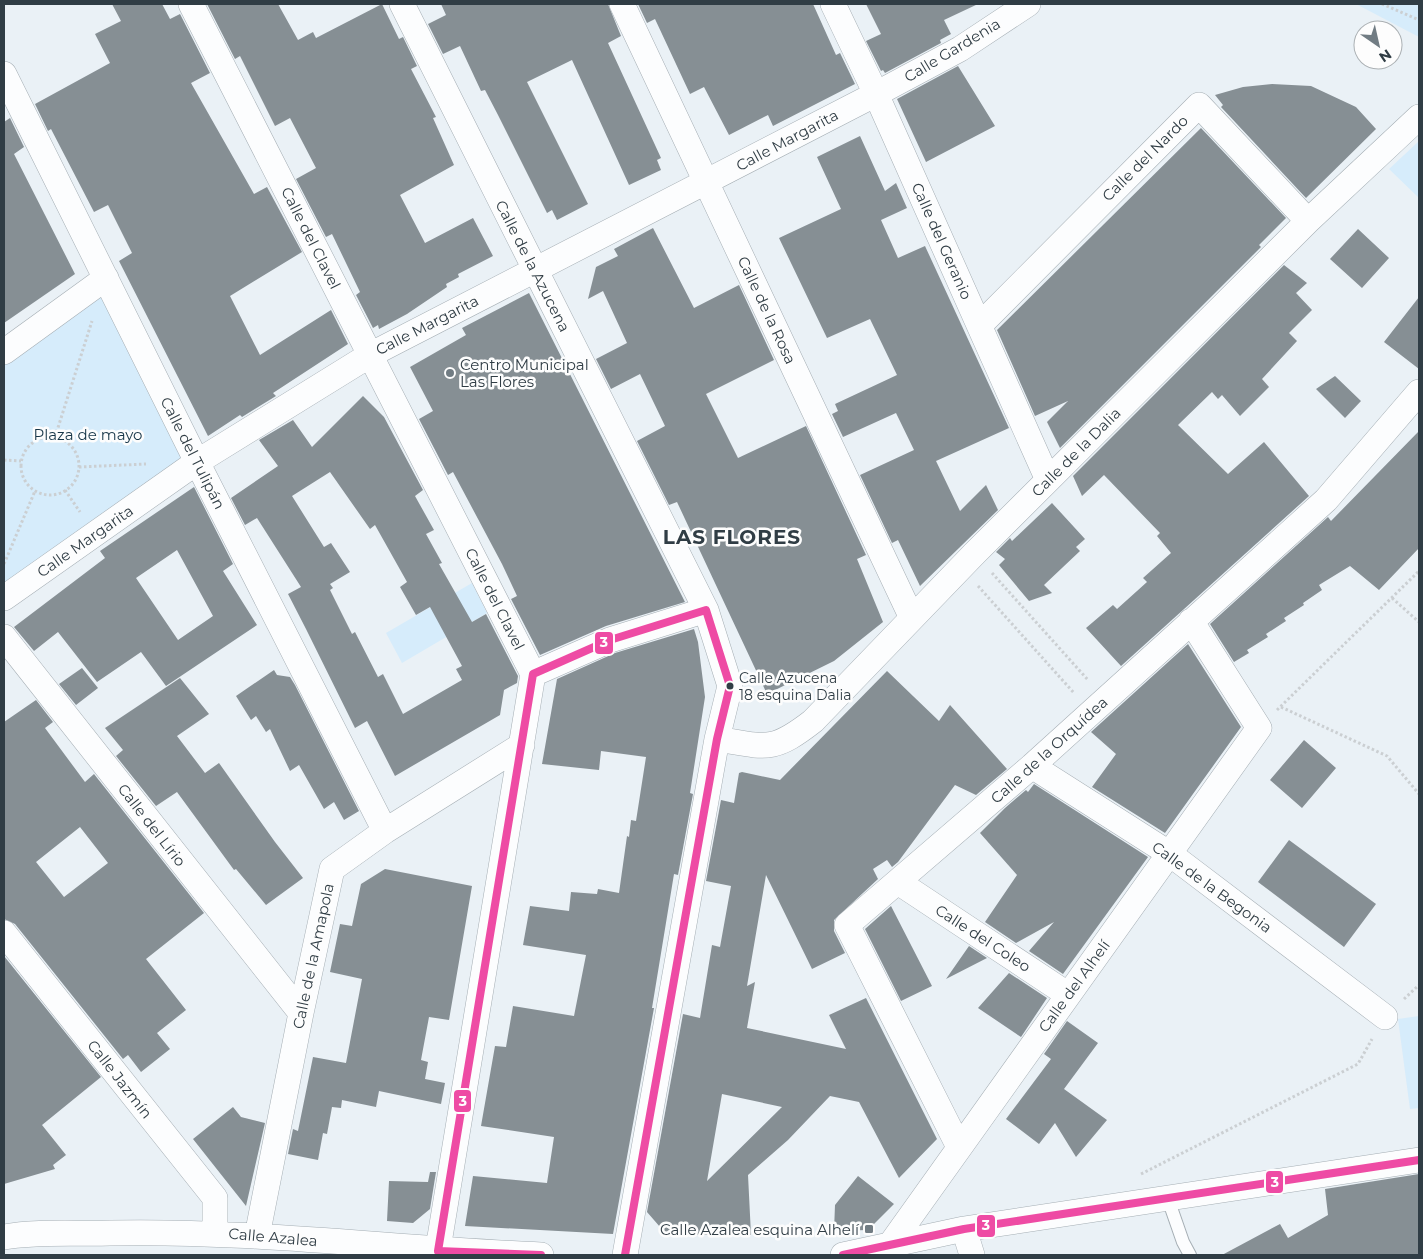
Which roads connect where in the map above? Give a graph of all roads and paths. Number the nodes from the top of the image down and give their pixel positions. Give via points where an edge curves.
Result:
1 (191, 4) edge
2 (402, 4) edge
3 (622, 4) edge
4 (832, 4) edge
5 (1028, 4) edge
6 (1382, 4) edge
7 (1419, 20) edge
8 (4, 74) edge
9 (876, 94) junction
10 (1419, 117) edge
11 (706, 182) junction
12 (1308, 221) junction
13 (534, 269) junction
14 (106, 278) junction
15 (980, 325) junction
16 (4, 352) edge
17 (370, 355) junction
18 (1419, 392) edge
19 (55, 437) junction
20 (4, 460) edge
21 (21, 461) junction
22 (197, 462) junction
23 (148, 464) dead end
24 (79, 467) junction
25 (1048, 480) junction
26 (36, 491) junction
27 (967, 560) junction
28 (4, 565) edge
29 (1419, 571) edge
30 (4, 598) edge
31 (1392, 598) junction
32 (706, 610) junction
33 (911, 616) junction
34 (1192, 621) junction
35 (1419, 622) edge
36 (4, 637) edge
37 (533, 674) junction
38 (1099, 705) junction
39 (1281, 707) junction
40 (1259, 728) junction
41 (717, 739) junction
42 (522, 745) junction
43 (1032, 766) junction
44 (1419, 794) edge
45 (386, 831) junction
46 (1170, 854) junction
47 (898, 882) junction
48 (4, 933) edge
49 (1419, 985) edge
50 (1067, 994) junction
51 (301, 1013) junction
52 (1385, 1017) junction
53 (959, 1147) junction
54 (1419, 1160) edge
55 (1168, 1199) junction
56 (1129, 1204) junction
57 (964, 1229) junction
58 (6, 1233) edge
59 (215, 1233) junction
60 (257, 1236) junction
61 (890, 1245) junction
62 (438, 1253) edge
63 (541, 1255) edge
64 (625, 1255) edge
65 (843, 1255) edge
66 (972, 1255) edge
67 (1190, 1255) edge

1 - 17 street, Calle del Clavel
2 - 13 street, Calle de la Azucena
3 - 11 street, Calle de la Rosa
4 - 9 street, Calle del Geranio
5 - 9 street, Calle Gardenia via 960,48
6 - 7 path
8 - 14 street, Calle del Tulipán
9 - 11 street, Calle Margarita
9 - 15 street, Calle del Geranio
10 - 12 street, Calle de la Dalia
11 - 13 street, Calle Margarita
11 - 33 street, Calle de la Rosa
12 - 15 street, Calle del Nardo via 1199,105
12 - 25 street, Calle de la Dalia
13 - 17 street, Calle Margarita
13 - 32 street, Calle de la Azucena
14 - 16 street
14 - 19 path
14 - 22 street, Calle del Tulipán
15 - 25 street, Calle del Geranio
17 - 22 street, Calle Margarita
17 - 37 street, Calle del Clavel
18 - 34 street, Calle de la Orquídea via 1326,500
19 - 21 path via 44,437 34,442 25,450
19 - 24 path via 73,447
20 - 21 path
21 - 26 path via 27,483
22 - 30 street, Calle Margarita
22 - 45 street, Calle del Tulipán
23 - 24 path
24 - 26 path via 70,487 47,495
25 - 27 street, Calle de la Dalia
26 - 28 path
27 - 33 street, Calle de la Dalia
27 - 38 path
27 - 38 path
29 - 31 path
31 - 35 path
31 - 39 path
32 - 37 street via 610,640
32 - 41 street, Calle de la Azucena via 730,686
33 - 41 street, Calle de la Dalia via 813,721 791,738 766,747
34 - 38 street, Calle de la Orquídea
34 - 40 street
36 - 51 street, Calle del Lírio
37 - 42 street
38 - 43 street, Calle de la Orquídea
39 - 40 path
39 - 44 path via 1387,756
40 - 46 street, Calle del Alhelí
41 - 64 street, Calle de la Azucena
42 - 45 street, Calle de la Amapola
42 - 62 street
43 - 46 street, Calle de la Begonia
43 - 47 street, Calle de la Orquídea
45 - 51 street, Calle de la Amapola via 332,869
46 - 50 street, Calle del Alhelí
46 - 52 street, Calle de la Begonia
47 - 50 street, Calle del Coleo
47 - 53 street, Calle de la Orquídea via 847,925
48 - 59 street, Calle Jazmín via 215,1198
49 - 52 path
50 - 53 street, Calle del Alhelí
51 - 60 street, Calle de la Amapola
52 - 56 path via 1358,1064 1129,1180
53 - 61 street, Calle del Alhelí
54 - 55 street
55 - 56 street
55 - 67 lane
56 - 57 street
57 - 61 street
57 - 66 street
58 - 59 street, Calle Azalea
59 - 60 street, Calle Azalea
60 - 62 street, Calle Azalea
61 - 65 street
62 - 63 street, Calle Azalea

